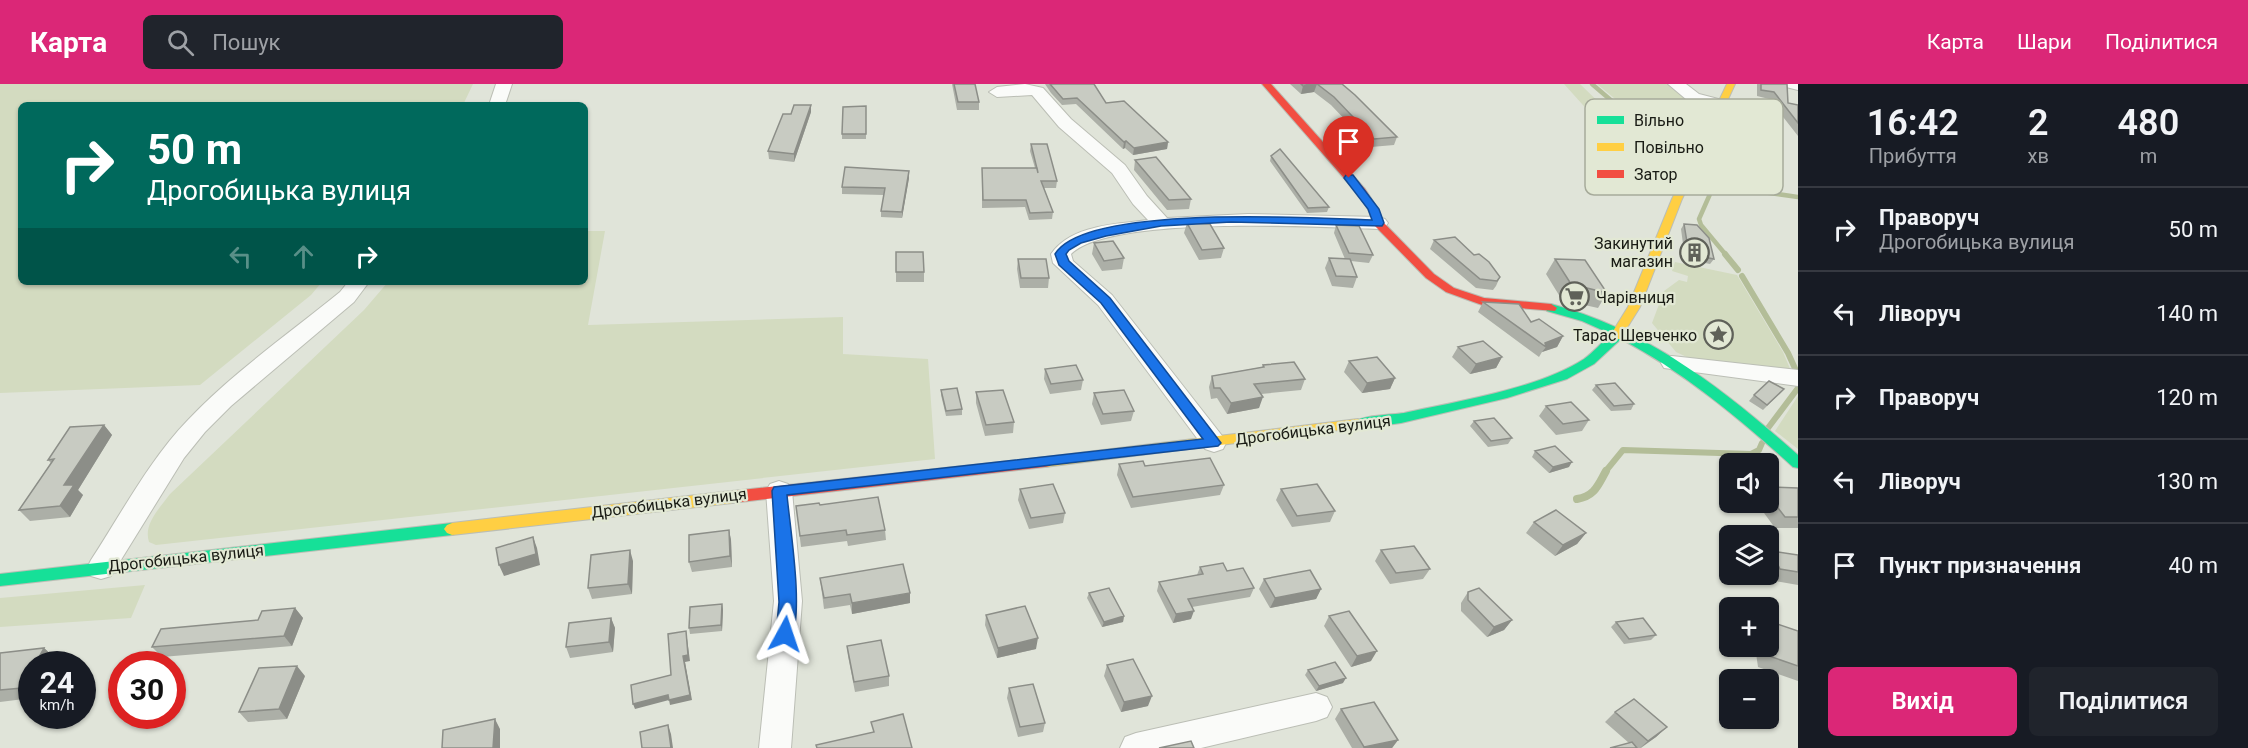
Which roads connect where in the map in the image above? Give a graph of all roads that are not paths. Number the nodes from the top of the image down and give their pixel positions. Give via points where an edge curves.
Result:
1 (504, 84) edge
2 (1266, 84) edge
3 (1676, 84) edge
4 (1731, 84) edge
5 (1792, 84) edge
6 (1798, 85) edge
7 (997, 92) dead end
8 (1701, 99) edge
9 (1723, 99) edge
10 (498, 102) edge
11 (1681, 195) edge
12 (1161, 223) junction
13 (1378, 223) junction
14 (357, 285) edge
15 (1620, 332) junction
16 (1672, 363) junction
17 (1798, 378) edge
18 (1214, 443) junction
19 (1798, 463) edge
20 (779, 491) junction
21 (101, 568) junction
22 (0, 580) edge
23 (1316, 707) dead end
24 (775, 748) edge
25 (1136, 748) edge

1 - 10 street
2 - 13 street via 1361,191
3 - 8 street
4 - 9 street, Дрогобицька вулиця
5 - 6 street
7 - 12 street via 1025,88 1037,91 1065,123 1119,169
11 - 15 street, Дрогобицька вулиця via 1634,308
12 - 13 street via 1231,218
12 - 18 street via 1077,241 1060,254 1063,263 1105,300
13 - 15 street via 1430,276 1465,297 1538,305 1580,315
14 - 21 street via 196,426 174,452
15 - 16 street
15 - 18 street, Дрогобицька вулиця via 1590,361 1562,376 1507,394 1401,418
16 - 17 street
16 - 19 street via 1758,427
18 - 20 street, Дрогобицька вулиця
20 - 21 street, Дрогобицька вулиця
20 - 24 street via 788,602
21 - 22 street, Дрогобицька вулиця
23 - 25 street

